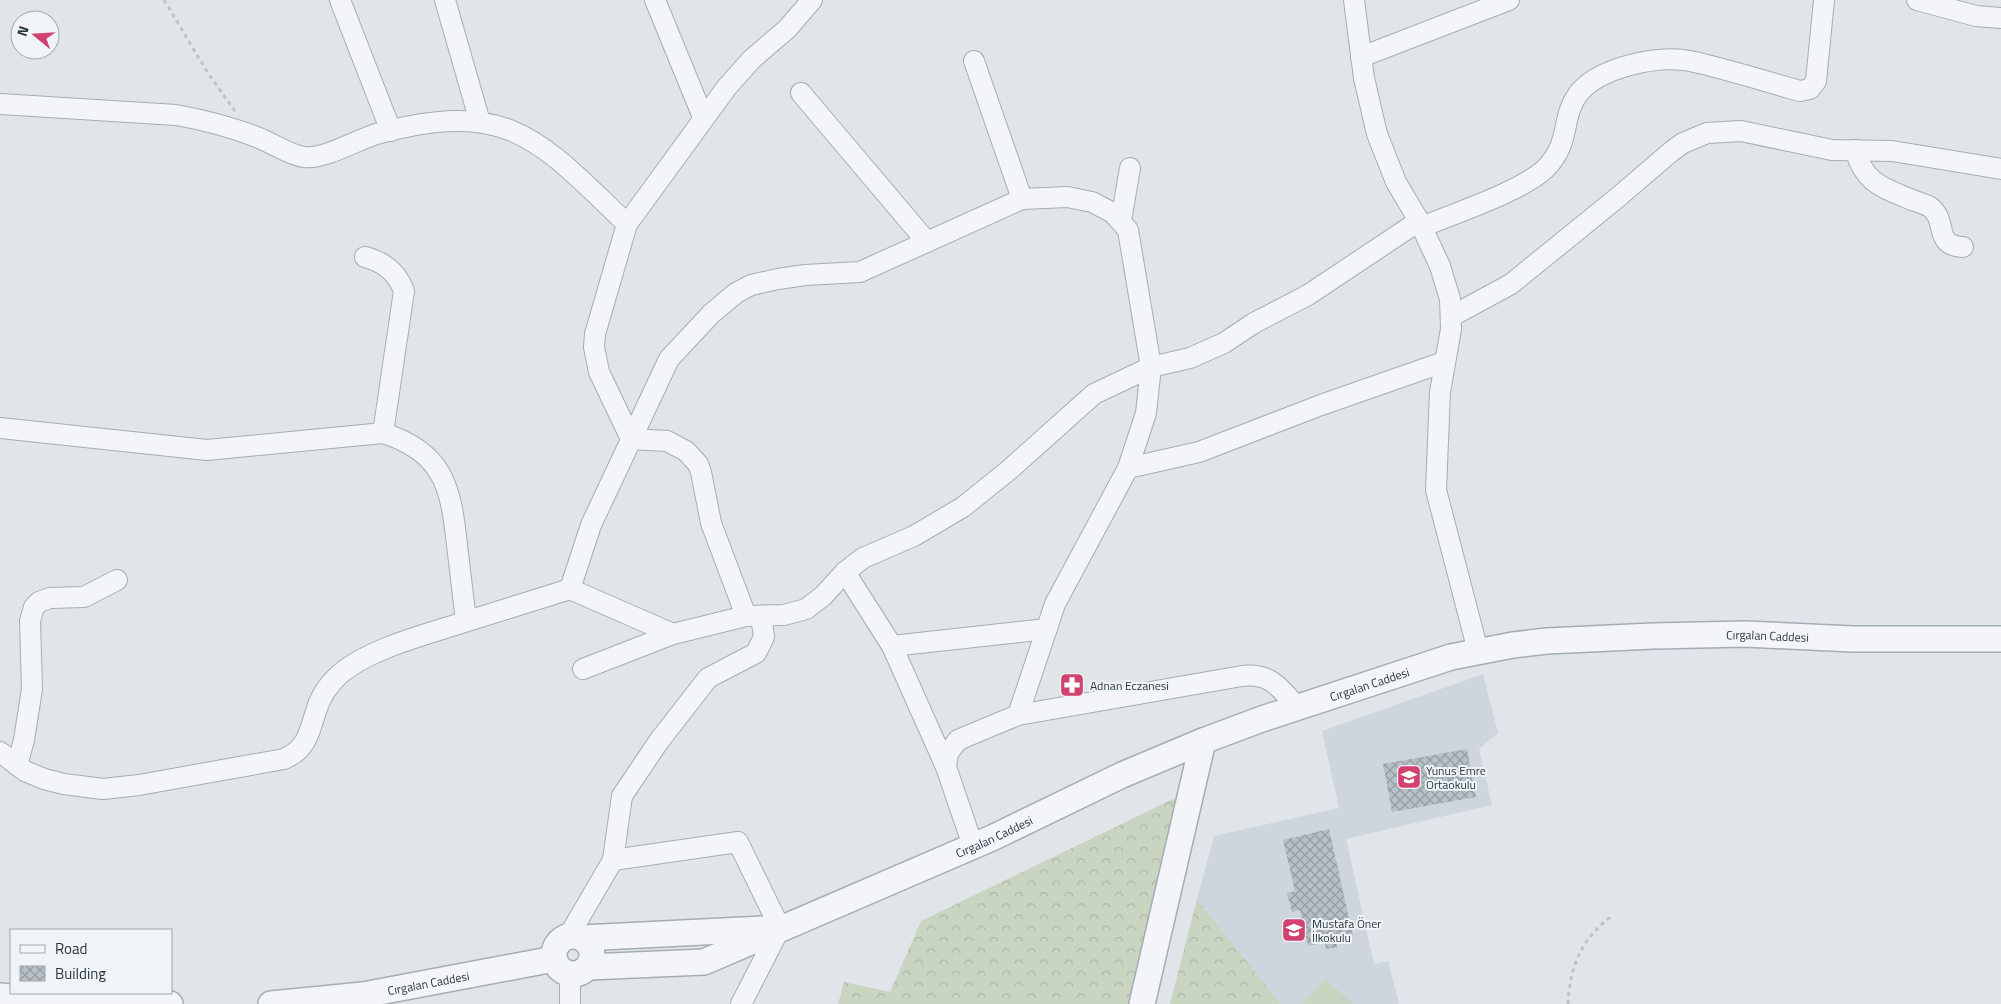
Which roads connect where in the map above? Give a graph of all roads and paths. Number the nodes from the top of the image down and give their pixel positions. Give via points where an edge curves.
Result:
1 (164, 0) edge
2 (340, 0) edge
3 (445, 0) edge
4 (655, 0) edge
5 (812, 0) edge
6 (1354, 0) edge
7 (1509, 0) edge
8 (1824, 0) edge
9 (1917, 0) edge
10 (1976, 8) edge
11 (2001, 18) edge
12 (1361, 57) junction
13 (974, 61) dead end
14 (801, 93) dead end
15 (0, 104) edge
16 (703, 117) junction
17 (480, 122) junction
18 (392, 131) junction
19 (261, 139) junction
20 (1855, 150) junction
21 (1997, 166) edge
22 (1130, 168) dead end
23 (1022, 199) junction
24 (1121, 221) junction
25 (626, 224) junction
26 (1420, 224) junction
27 (927, 242) junction
28 (1963, 248) dead end
29 (365, 257) dead end
30 (1452, 316) junction
31 (1444, 362) junction
32 (1151, 367) junction
33 (0, 428) edge
34 (383, 433) junction
35 (631, 439) junction
36 (1128, 468) junction
37 (845, 572) junction
38 (117, 580) dead end
39 (570, 589) junction
40 (752, 616) junction
41 (466, 621) junction
42 (1047, 629) junction
43 (673, 634) junction
44 (2001, 639) edge
45 (892, 646) junction
46 (1478, 651) junction
47 (583, 669) dead end
48 (1297, 707) junction
49 (1018, 715) junction
50 (1203, 741) junction
51 (0, 752) edge
52 (17, 765) junction
53 (946, 767) junction
54 (974, 846) junction
55 (613, 860) junction
56 (1612, 916) dead end
57 (780, 928) junction
58 (575, 938) junction
59 (571, 967) junction
60 (0, 996) edge
61 (170, 1004) edge
62 (271, 1004) edge
63 (570, 1004) edge
64 (743, 1004) edge
65 (1142, 1004) edge
66 (1568, 1004) edge

1 - 19 path via 223,95
2 - 18 street
3 - 17 street
4 - 16 street
5 - 16 street via 787,29 752,59
6 - 12 street
7 - 12 street
8 - 26 street via 1816,81 1810,89 1800,91 1689,61 1657,61 1622,68 1596,78 1583,89 1572,106 1562,144 1551,162 1534,177
9 - 10 street
10 - 11 street
12 - 26 street via 1377,134 1396,182
13 - 23 street
14 - 27 street
15 - 19 street via 176,116 218,124
16 - 25 street
17 - 18 street via 428,124
17 - 25 street via 510,128 536,143 567,166
18 - 19 street via 314,157 297,155
20 - 21 street via 1892,151
20 - 28 street via 1864,173 1876,185 1929,206 1938,216 1947,242
20 - 30 street via 1832,150 1735,131 1694,137 1672,151 1511,284
22 - 24 street
23 - 24 street via 1080,198 1103,207
23 - 27 street
24 - 32 street via 1128,230
25 - 35 street via 594,347 599,372
26 - 30 street via 1447,282
26 - 32 street via 1308,295 1224,343 1190,358
27 - 35 street via 860,272 787,277 764,281 736,293 711,314 669,359
29 - 34 street via 384,264 404,291
30 - 31 street
31 - 36 street via 1199,452
31 - 46 street via 1436,490
32 - 36 street via 1146,413
32 - 37 street via 1094,394 964,507 914,536 863,558
33 - 34 street via 207,450
34 - 41 street via 419,450 438,470 445,483 453,510
35 - 39 street via 591,525
35 - 40 street via 667,441 686,451 698,464 711,524
36 - 42 street via 1055,604
37 - 40 street via 806,609 784,616
37 - 45 street
38 - 52 street via 84,597 50,598 34,607 30,621 32,689
39 - 41 street
39 - 43 street
40 - 43 street
40 - 55 street via 762,623 764,637 756,653 708,678 622,796
41 - 52 street via 402,642 341,673 319,701 304,745 284,759 139,785 103,788 57,783 25,772
42 - 45 street
42 - 49 street
43 - 47 street
44 - 46 street, Cırgalan Caddesi via 1699,634 1547,642
45 - 53 street
46 - 48 street, Cırgalan Caddesi via 1423,665
48 - 49 street via 1274,681 1251,675
48 - 50 street, Cırgalan Caddesi
49 - 53 street via 958,740 948,753
50 - 54 street, Cırgalan Caddesi via 1114,779
50 - 65 street
51 - 52 street
53 - 54 street
54 - 57 street, Cırgalan Caddesi
55 - 57 street via 738,842
55 - 58 street
56 - 66 path via 1592,933 1577,956 1569,982
57 - 58 street, Cırgalan Caddesi
57 - 59 street, Cırgalan Caddesi via 704,962
57 - 64 street
58 - 59 street via 557,945
58 - 59 street via 589,945 592,954
59 - 62 street, Cırgalan Caddesi
59 - 63 street
60 - 61 street via 70,1003

